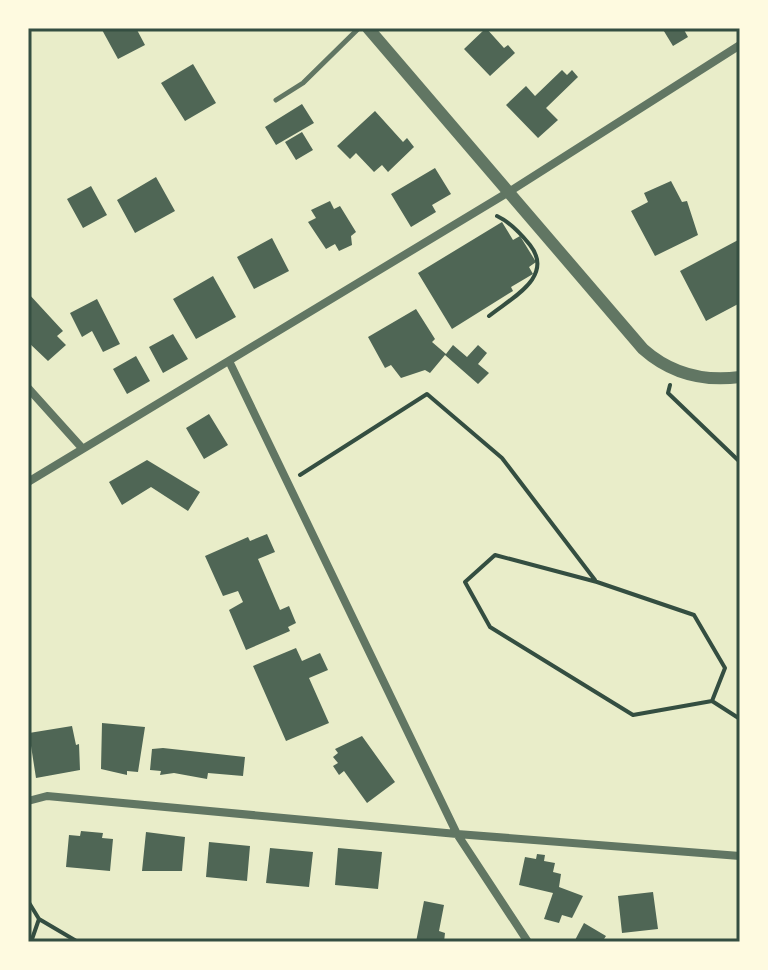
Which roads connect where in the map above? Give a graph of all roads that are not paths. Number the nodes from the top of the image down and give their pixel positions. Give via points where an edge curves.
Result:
1 (359, 28) edge
2 (368, 28) edge
3 (740, 45) edge
4 (276, 100) dead end
5 (507, 193) junction
6 (229, 361) junction
7 (740, 377) edge
8 (28, 388) edge
9 (82, 448) junction
10 (28, 482) edge
11 (28, 801) edge
12 (457, 834) junction
13 (740, 856) edge
14 (528, 942) edge

1 - 4 lane via 303,83
2 - 5 street
3 - 5 street
5 - 6 street
5 - 7 street via 657,362 706,378
6 - 9 street
6 - 12 street
8 - 9 street
9 - 10 street
11 - 12 street via 47,796
12 - 13 street
12 - 14 street

